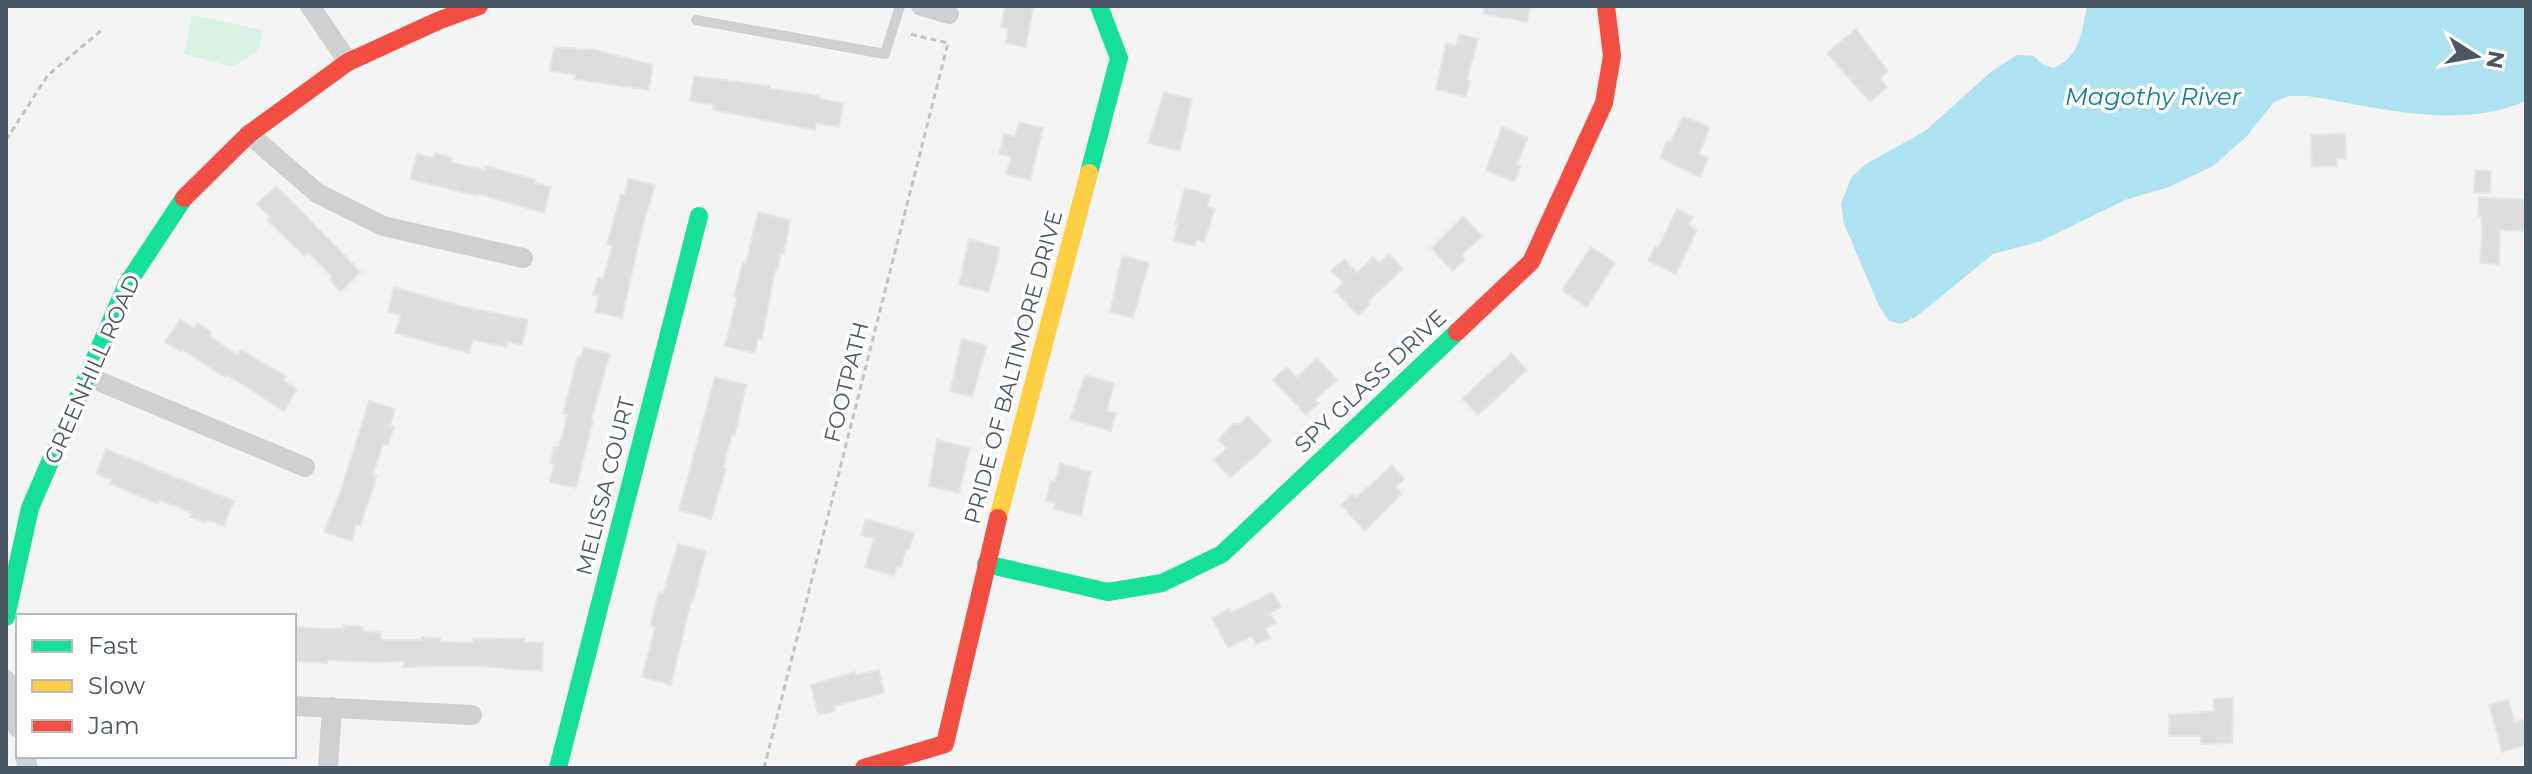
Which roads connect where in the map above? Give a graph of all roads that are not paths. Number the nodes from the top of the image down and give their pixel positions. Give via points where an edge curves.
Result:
1 (310, 6) edge
2 (479, 6) edge
3 (900, 6) edge
4 (921, 6) edge
5 (1099, 6) edge
6 (1606, 6) edge
7 (949, 14) dead end
8 (696, 20) dead end
9 (348, 62) junction
10 (249, 134) junction
11 (699, 216) dead end
12 (523, 258) dead end
13 (89, 377) junction
14 (305, 467) dead end
15 (986, 564) junction
16 (6, 617) edge
17 (6, 680) edge
18 (296, 706) edge
19 (332, 707) junction
20 (472, 715) dead end
21 (16, 720) edge
22 (328, 768) edge
23 (558, 768) edge
24 (864, 768) edge

1 - 9 street
2 - 9 street, GREENHILL ROAD
3 - 8 lane via 885,54
4 - 7 street
5 - 15 street, PRIDE OF BALTIMORE DRIVE via 1119,58
6 - 15 street, SPY GLASS DRIVE via 1612,56 1604,103 1531,262 1222,554 1162,583 1108,592
9 - 10 street, GREENHILL ROAD
10 - 12 street via 317,193 383,226
10 - 13 street, GREENHILL ROAD via 189,190 165,225 127,284
11 - 23 street, MELISSA COURT
13 - 14 street
13 - 16 street, GREENHILL ROAD via 30,508
15 - 24 street, PRIDE OF BALTIMORE DRIVE via 945,744
17 - 21 street
18 - 19 street
19 - 20 street
19 - 22 street

